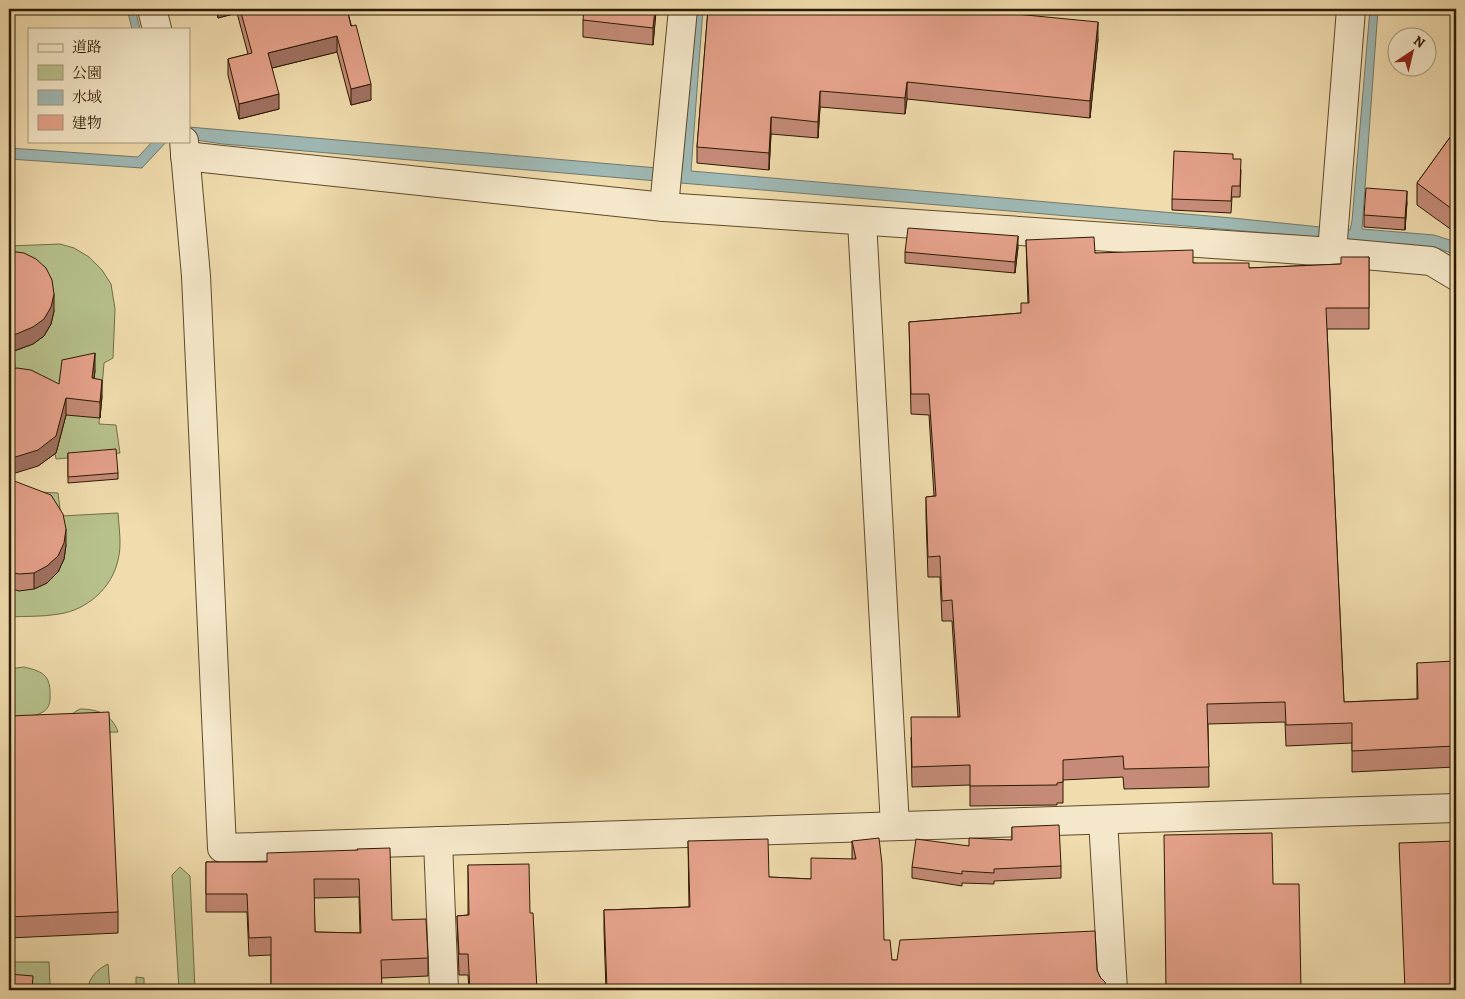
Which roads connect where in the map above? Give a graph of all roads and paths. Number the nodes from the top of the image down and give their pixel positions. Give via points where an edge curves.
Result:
1 (152, 9) edge
2 (683, 9) edge
3 (1351, 9) edge
4 (157, 28) edge
5 (185, 148) edge
6 (664, 201) junction
7 (862, 221) junction
8 (1333, 239) junction
9 (1456, 276) edge
10 (1456, 808) edge
11 (1103, 820) junction
12 (895, 826) junction
13 (438, 841) junction
14 (444, 990) edge
15 (1113, 990) edge

1 - 4 street
2 - 6 street
3 - 8 street
5 - 6 street
5 - 13 street via 196,276 222,848
6 - 7 street
7 - 8 street
7 - 12 street
8 - 9 street via 1430,261
10 - 11 street
11 - 12 street
11 - 15 street
12 - 13 street
13 - 14 street

